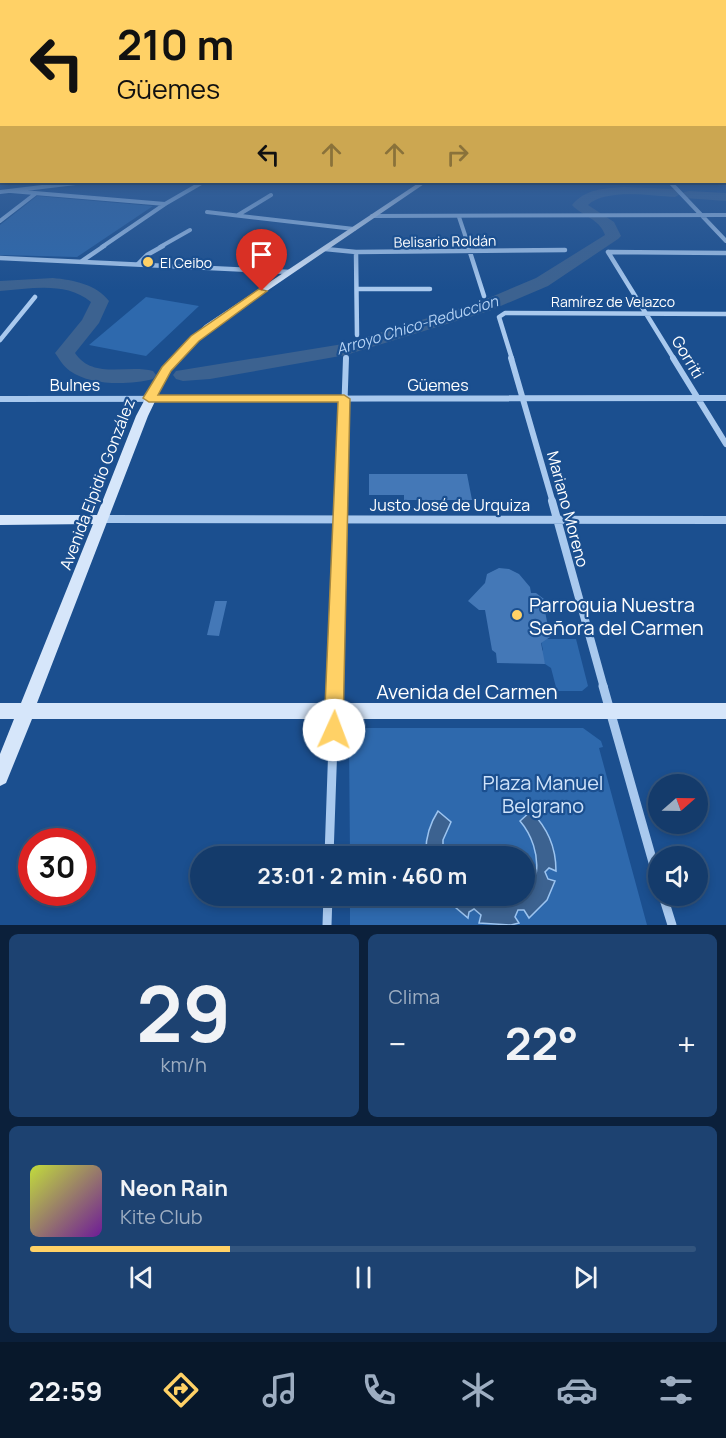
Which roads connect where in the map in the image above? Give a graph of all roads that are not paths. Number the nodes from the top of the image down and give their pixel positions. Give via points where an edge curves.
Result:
1 (23, 203) edge
2 (154, 203) edge
3 (258, 203) edge
4 (392, 203) edge
5 (689, 203) edge
6 (165, 204) joint
7 (207, 212) dead end
8 (238, 215) junction
9 (700, 215) junction
10 (726, 215) edge
11 (372, 216) junction
12 (459, 217) junction
13 (0, 221) edge
14 (354, 229) junction
15 (190, 230) dead end
16 (726, 241) edge
17 (325, 249) junction
18 (565, 250) dead end
19 (469, 251) junction
20 (356, 252) junction
21 (726, 254) edge
22 (0, 258) edge
23 (82, 261) junction
24 (138, 264) junction
25 (291, 272) junction
26 (357, 289) junction
27 (430, 289) dead end
28 (484, 296) dead end
29 (35, 297) dead end
30 (500, 314) joint
31 (646, 314) junction
32 (726, 314) edge
33 (357, 335) dead end
34 (0, 340) edge
35 (346, 358) dead end
36 (149, 398) junction
37 (524, 398) junction
38 (698, 398) junction
39 (726, 398) edge
40 (0, 399) edge
41 (344, 399) junction
42 (726, 444) edge
43 (103, 519) junction
44 (339, 519) junction
45 (556, 519) junction
46 (0, 520) edge
47 (726, 520) edge
48 (0, 711) edge
49 (27, 711) junction
50 (334, 711) junction
51 (726, 711) edge
52 (609, 712) junction
53 (0, 777) edge
54 (329, 846) edge
55 (648, 846) edge
56 (328, 906) edge
57 (666, 906) edge
58 (327, 925) edge
59 (672, 925) edge

1 - 13 street
2 - 6 street
3 - 8 street
4 - 11 main road, Avenida Elpidio González
5 - 9 street
6 - 23 street
7 - 8 street
8 - 14 street
9 - 10 street
9 - 12 street
9 - 16 street
11 - 12 street
11 - 14 main road, Avenida Elpidio González
12 - 19 street
14 - 17 main road, Avenida Elpidio González
15 - 24 street
17 - 20 street, Belisario Roldán
17 - 25 main road, Avenida Elpidio González
18 - 19 street, Belisario Roldán
19 - 20 street, Belisario Roldán
19 - 28 street
20 - 26 street
21 - 31 street, Gorriti via 608,252
22 - 23 street
23 - 24 street
24 - 25 street
25 - 36 main road, Avenida Elpidio González via 195,338 166,369
26 - 27 street
26 - 33 street
29 - 34 street
30 - 31 street, Ramírez de Velazco
30 - 37 street, Mariano Moreno
31 - 32 street, Ramírez de Velazco
31 - 38 street, Gorriti
35 - 41 street
36 - 40 street, Bulnes
36 - 41 street, Güemes
36 - 43 main road, Avenida Elpidio González
37 - 38 street, Güemes
37 - 41 street, Güemes
37 - 45 street, Mariano Moreno
38 - 39 street, Güemes
38 - 42 street, Gorriti
41 - 44 street
43 - 44 street, Justo José de Urquiza
43 - 46 main road
43 - 49 main road, Avenida Elpidio González
44 - 45 street, Justo José de Urquiza
44 - 50 street
45 - 47 street, Justo José de Urquiza
45 - 52 street, Mariano Moreno
48 - 49 main road, Avenida del Carmen
49 - 50 main road, Avenida del Carmen
49 - 53 main road, Avenida Elpidio González
50 - 52 main road, Avenida del Carmen
50 - 54 street
51 - 52 main road, Avenida del Carmen
52 - 55 street, Mariano Moreno
56 - 58 street
57 - 59 street

